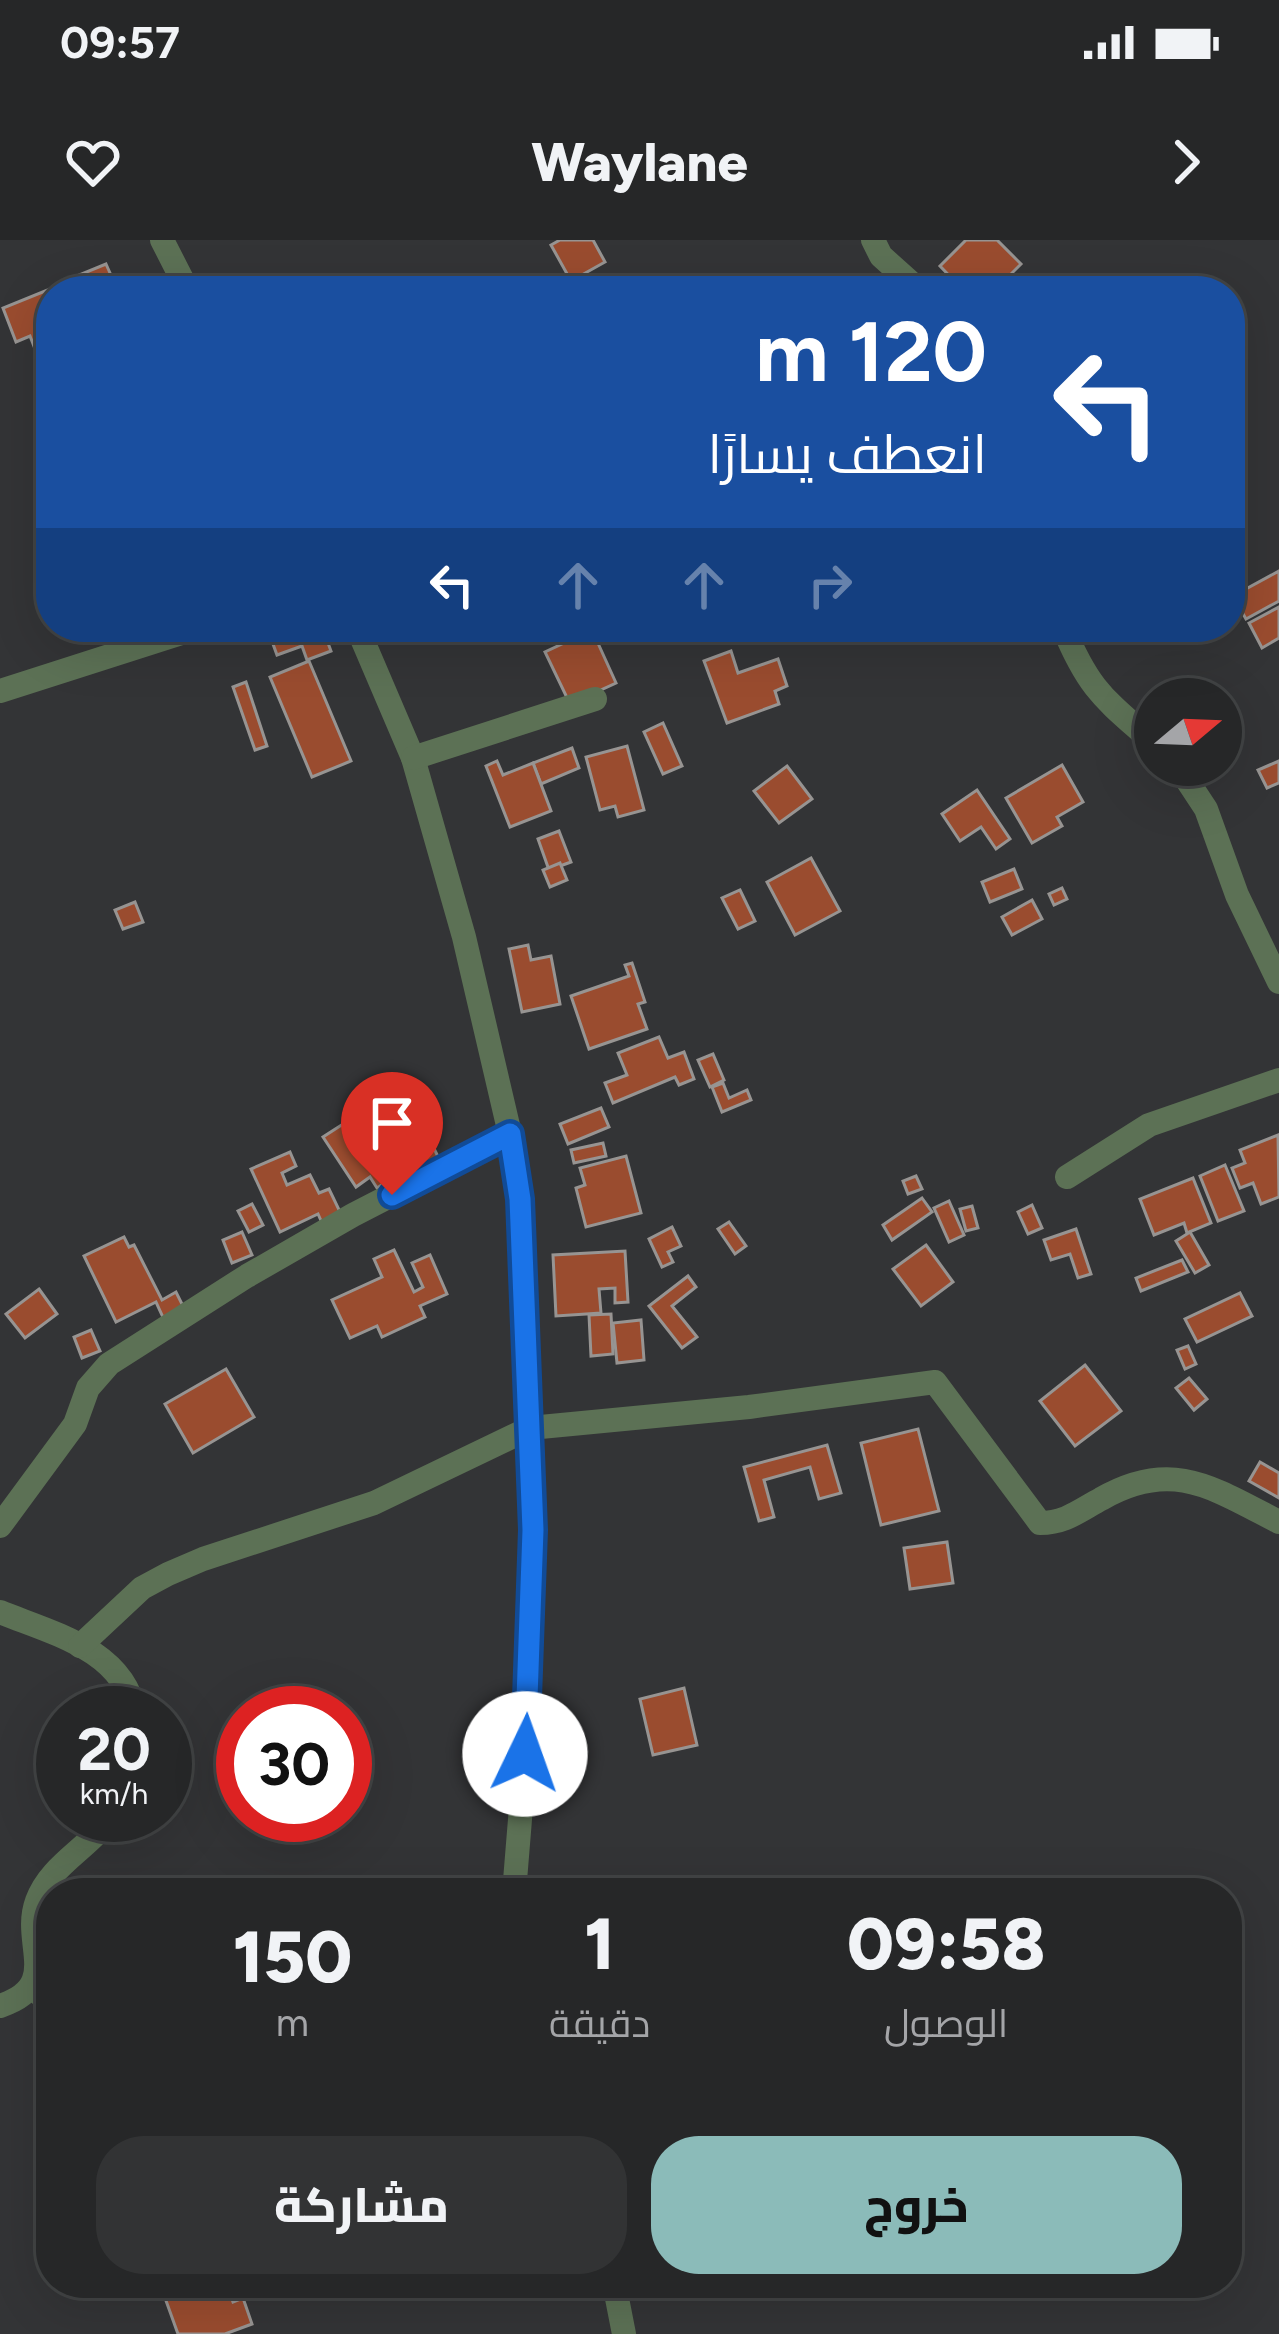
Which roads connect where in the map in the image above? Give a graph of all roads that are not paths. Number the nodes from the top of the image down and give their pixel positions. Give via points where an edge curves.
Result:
1 (162, 240) edge
2 (873, 240) edge
3 (180, 276) edge
4 (903, 276) edge
5 (153, 642) edge
6 (363, 642) edge
7 (1069, 642) edge
8 (0, 691) edge
9 (595, 699) dead end
10 (1134, 726) edge
11 (413, 758) junction
12 (1191, 786) edge
13 (1279, 982) edge
14 (1279, 1080) edge
15 (510, 1134) junction
16 (1067, 1177) dead end
17 (530, 1428) junction
18 (1279, 1522) edge
19 (0, 1526) edge
20 (0, 1612) edge
21 (80, 1646) junction
22 (124, 1686) edge
23 (90, 1842) edge
24 (50, 1878) edge
25 (515, 1878) edge
26 (36, 1902) edge
27 (36, 1951) edge
28 (36, 1976) edge
29 (31, 1986) junction
30 (36, 1990) edge
31 (0, 2006) edge
32 (617, 2298) edge
33 (624, 2334) edge

1 - 3 street
2 - 4 street
5 - 8 street
6 - 11 street
7 - 10 street via 1105,703
9 - 11 street
11 - 15 street
12 - 13 street
14 - 16 street via 1149,1125
15 - 17 street
15 - 19 street via 353,1215 109,1364 88,1388 76,1424
17 - 18 street via 935,1382 1040,1523 1070,1519 1140,1479 1161,1477 1204,1485
17 - 21 street via 374,1503 169,1574 142,1588
17 - 25 street via 529,1697
20 - 21 street
21 - 22 street via 106,1658
23 - 24 street
26 - 27 street
28 - 29 street
29 - 30 street
29 - 31 street
32 - 33 street

